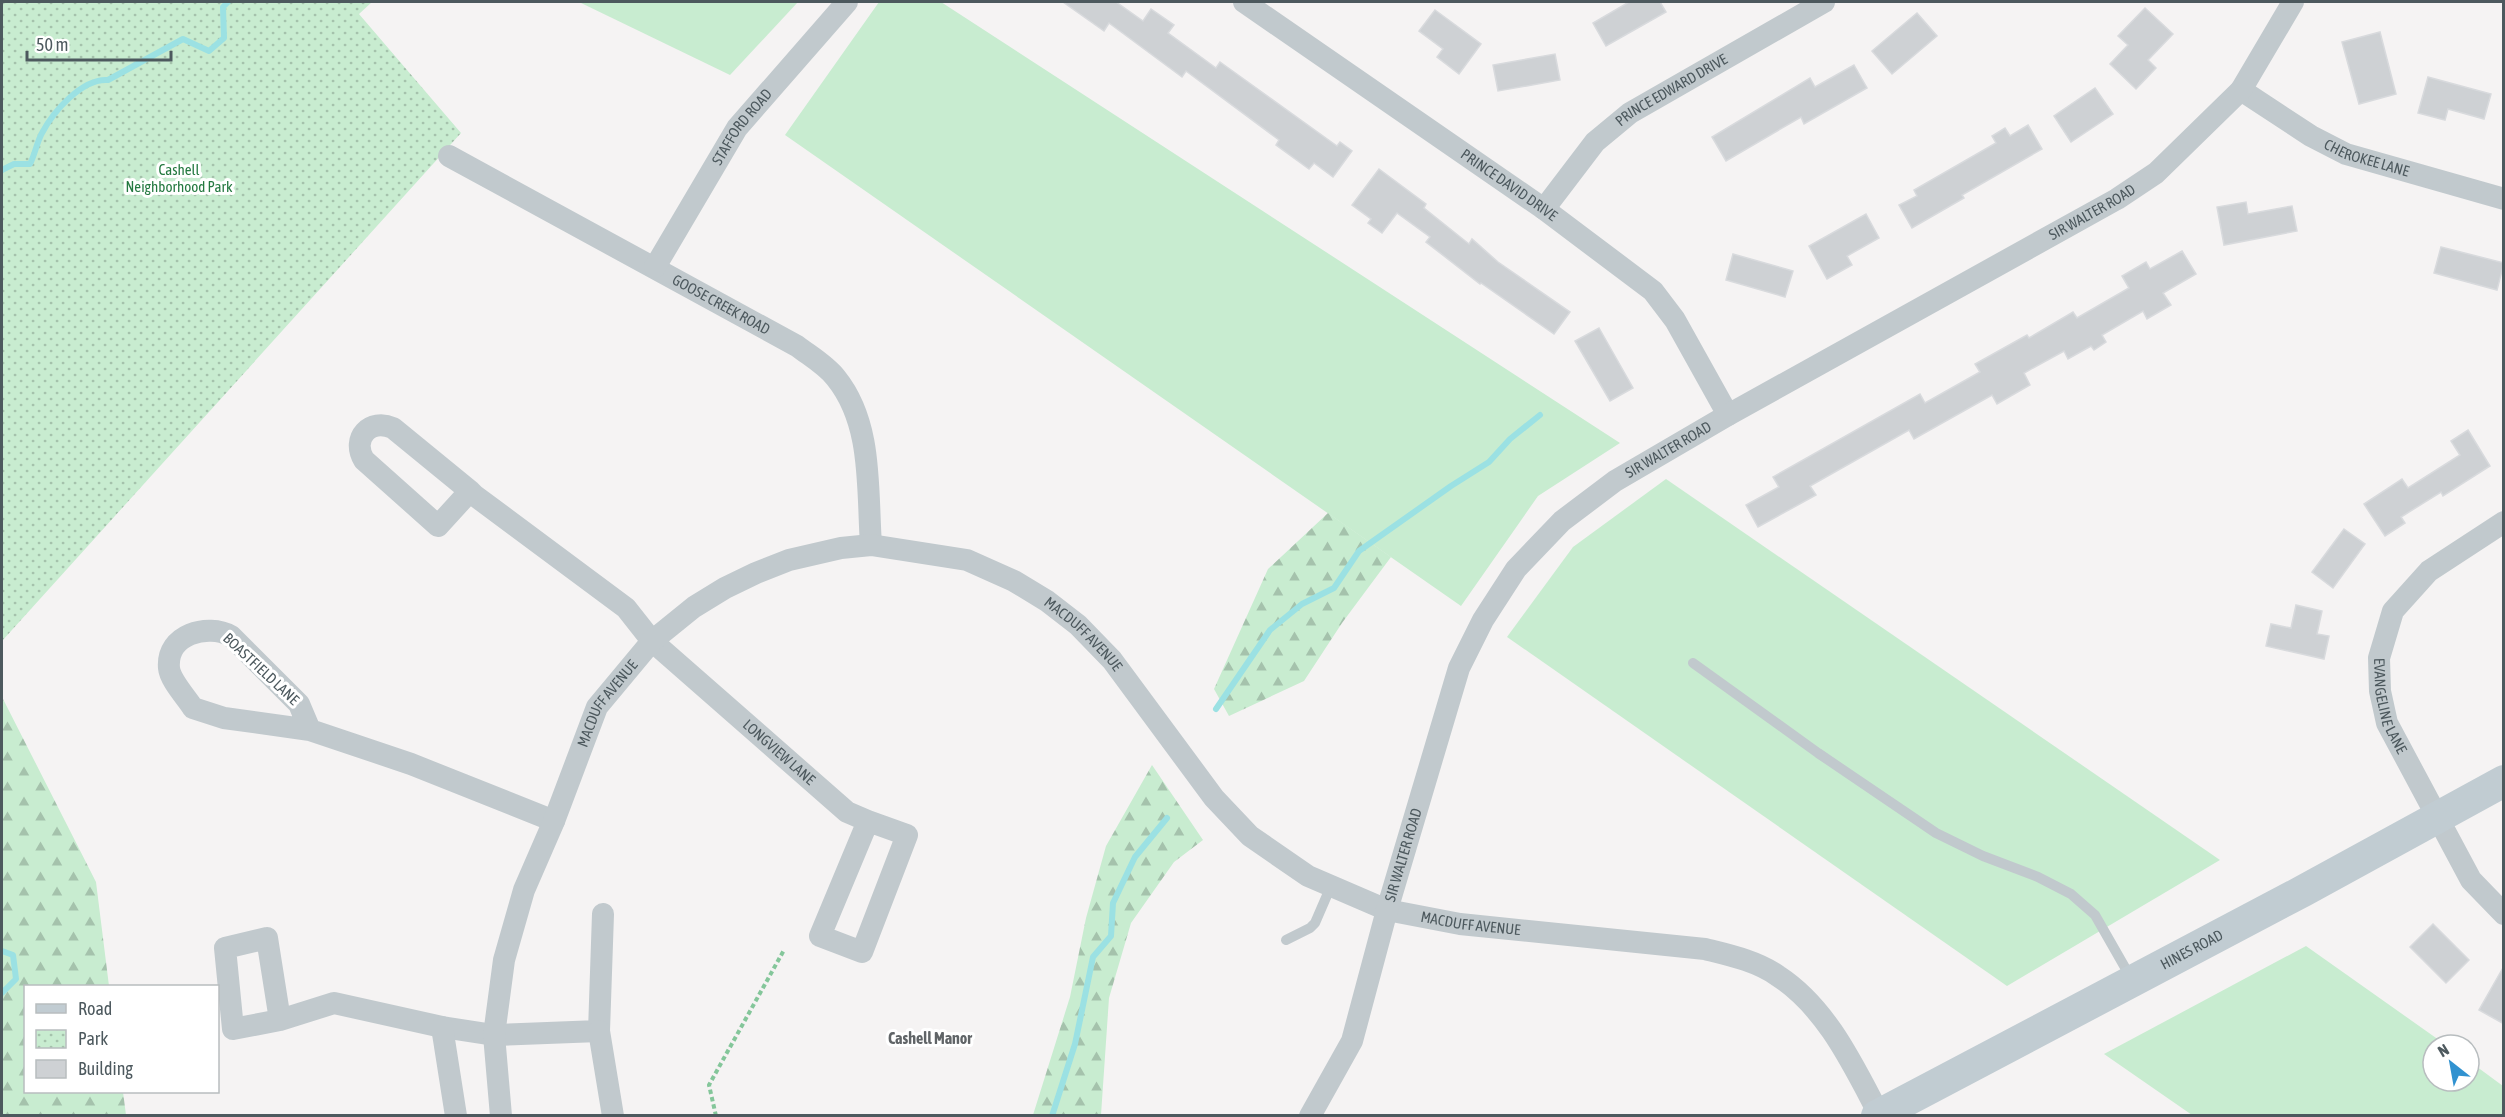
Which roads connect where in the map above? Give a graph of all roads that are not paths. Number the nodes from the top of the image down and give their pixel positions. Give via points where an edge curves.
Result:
1 (847, 2) edge
2 (1244, 2) edge
3 (1824, 2) edge
4 (2293, 2) edge
5 (2241, 90) junction
6 (449, 156) dead end
7 (2504, 199) edge
8 (1544, 209) junction
9 (655, 267) junction
10 (1728, 415) junction
11 (470, 491) junction
12 (2504, 522) edge
13 (871, 545) junction
14 (652, 641) junction
15 (1693, 663) dead end
16 (310, 730) junction
17 (2504, 781) edge
18 (2438, 818) junction
19 (554, 821) junction
20 (868, 821) junction
21 (1330, 886) junction
22 (1387, 910) junction
23 (603, 914) dead end
24 (2504, 914) edge
25 (1286, 940) dead end
26 (2132, 981) junction
27 (280, 1020) dead end
28 (442, 1027) junction
29 (599, 1031) junction
30 (494, 1035) junction
31 (1878, 1115) edge
32 (456, 1116) edge
33 (501, 1116) edge
34 (613, 1116) edge
35 (1310, 1116) edge

1 - 9 street, STAFFORD ROAD via 737,128
2 - 8 street, PRINCE DAVID DRIVE
3 - 8 street, PRINCE EDWARD DRIVE via 1630,113 1595,142
4 - 5 street, SIR WALTER ROAD
5 - 7 street, CHEROKEE LANE via 2346,154
5 - 10 street, SIR WALTER ROAD via 2156,173 2117,199
6 - 9 street, GOOSE CREEK ROAD
8 - 10 street, PRINCE DAVID DRIVE via 1653,291 1675,320
9 - 13 street, GOOSE CREEK ROAD via 797,346 835,376 854,403 864,435
10 - 22 street, SIR WALTER ROAD via 1615,481 1562,521 1516,569 1483,620 1459,668
11 - 11 street, LONGVIEW LANE via 438,526 364,460 359,450 361,435 381,424 393,428
11 - 14 street, LONGVIEW LANE via 626,608
12 - 18 street, EVANGELINE LANE via 2429,571 2393,611 2379,658 2380,692 2387,723
13 - 14 street, MACDUFF AVENUE via 814,554 756,573 694,607
13 - 21 street, MACDUFF AVENUE via 967,560 1047,601 1078,625 1112,660 1214,798 1251,836 1308,876
14 - 19 street, MACDUFF AVENUE via 597,707
14 - 20 street, LONGVIEW LANE via 847,812
15 - 26 lane via 1936,833 2072,894 2095,915
16 - 16 street, BOASTFIELD LANE via 299,704 231,636 206,629 190,633 175,647 169,670 193,708 224,718
16 - 19 street, BOASTFIELD LANE via 411,764
17 - 18 street, HINES ROAD
18 - 24 street, EVANGELINE LANE via 2471,880
18 - 26 street, HINES ROAD
19 - 30 street, MACDUFF AVENUE via 524,890 504,960
20 - 20 street, LONGVIEW LANE via 908,835 862,952 820,936
21 - 22 street, MACDUFF AVENUE
21 - 25 lane via 1315,923
22 - 31 street, MACDUFF AVENUE via 1460,924 1705,950 1736,957 1778,975 1816,1009 1855,1066
22 - 35 street, SIR WALTER ROAD via 1352,1041
23 - 29 street
26 - 31 street, HINES ROAD
27 - 28 street via 334,1003
28 - 30 street
28 - 32 street
29 - 30 street
29 - 34 street
30 - 33 street, MACDUFF AVENUE

